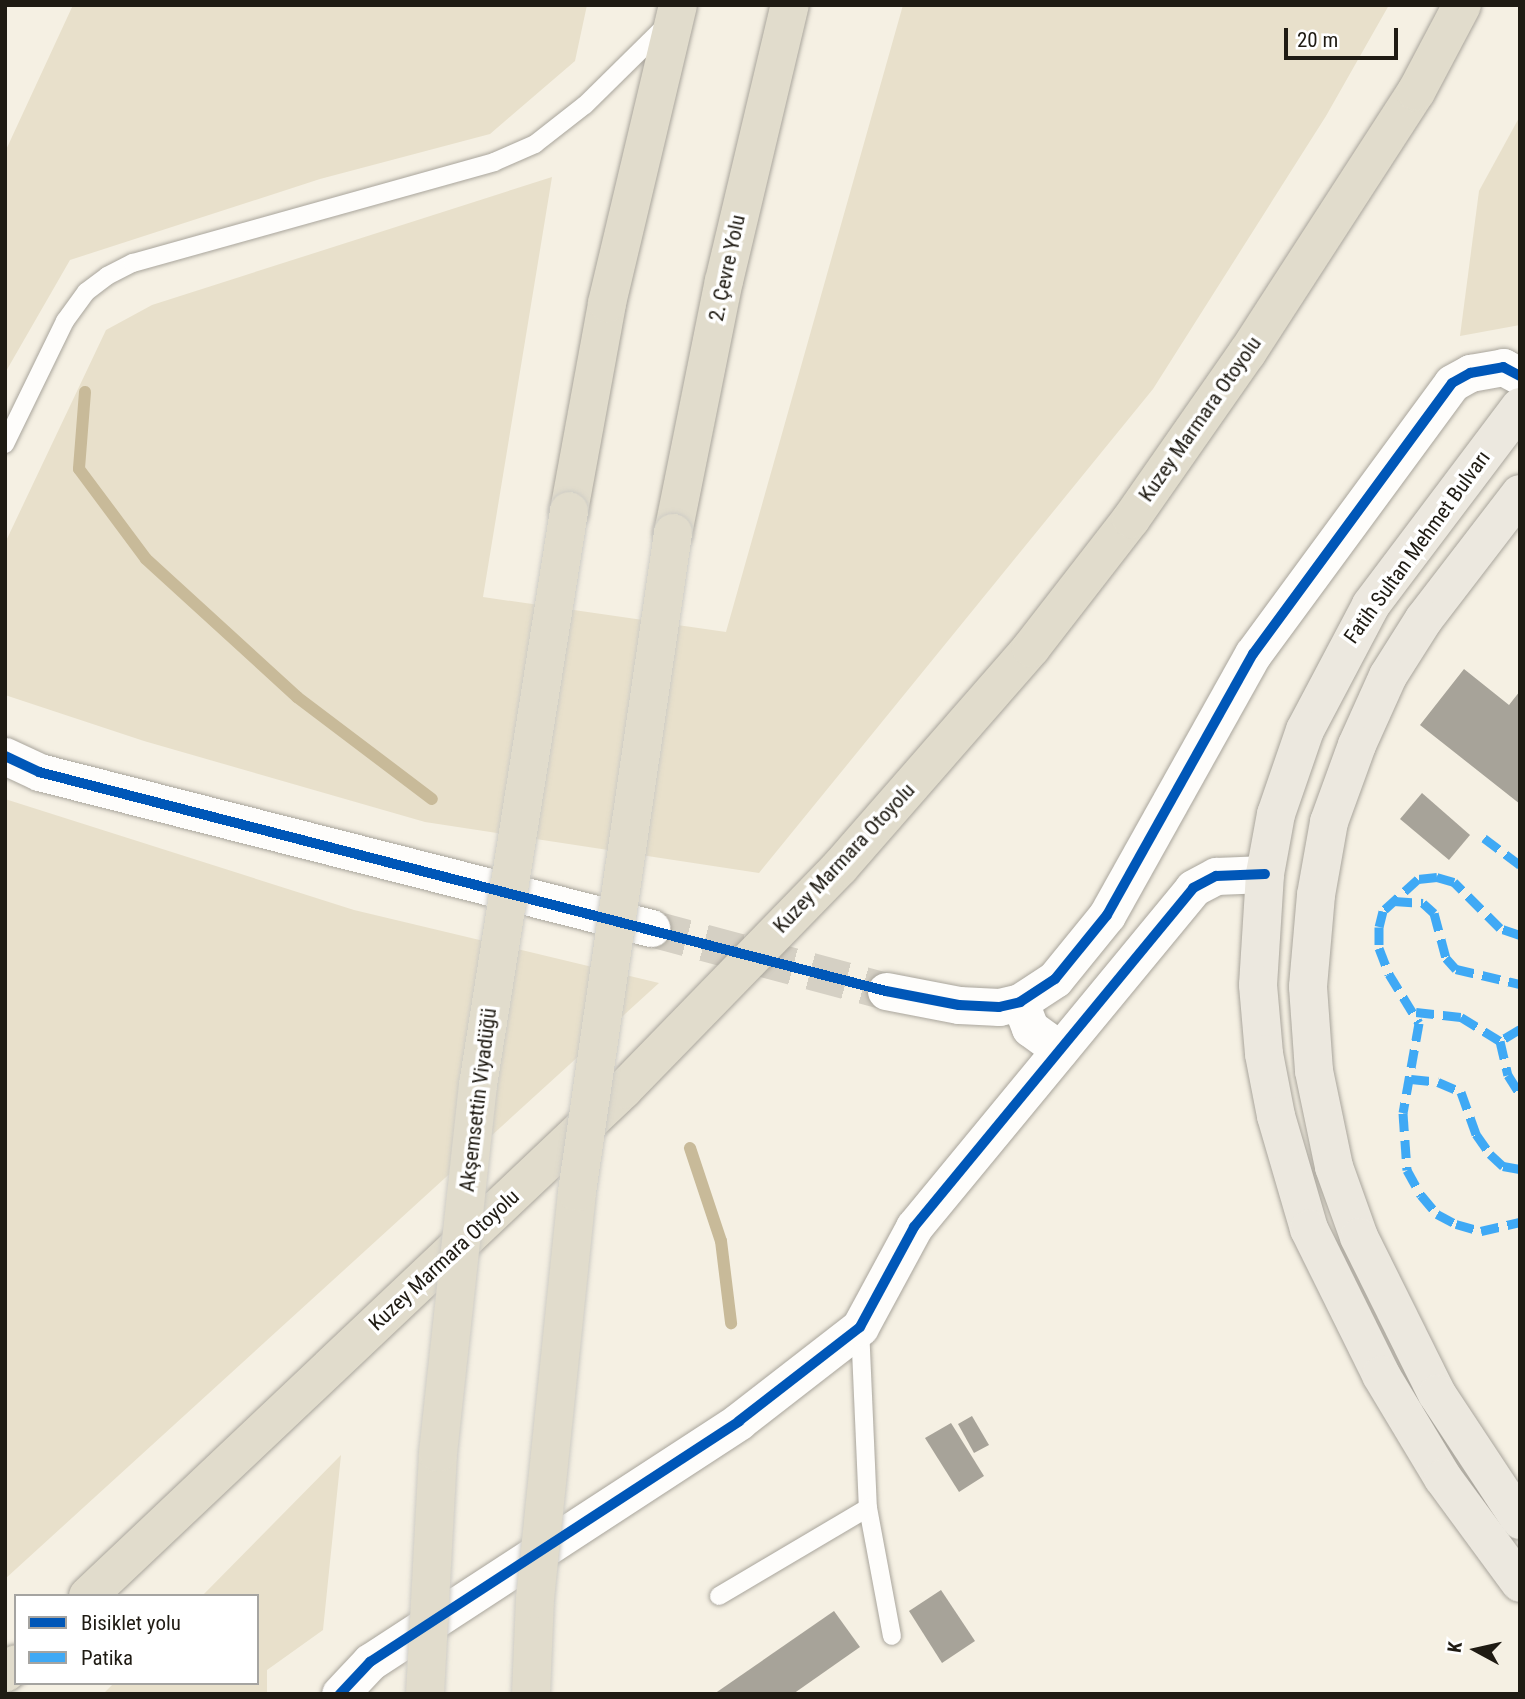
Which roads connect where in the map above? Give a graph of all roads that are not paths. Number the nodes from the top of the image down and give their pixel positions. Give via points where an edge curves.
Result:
1 (1462, 5) edge
2 (676, 9) edge
3 (790, 12) edge
4 (1520, 376) edge
5 (1520, 407) edge
6 (5, 444) edge
7 (1486, 451) junction
8 (1520, 477) edge
9 (1520, 494) edge
10 (5, 756) edge
11 (1265, 874) junction
12 (651, 928) tunnel mouth
13 (886, 991) tunnel mouth
14 (1020, 1002) junction
15 (1060, 1049) junction
16 (860, 1327) junction
17 (868, 1508) junction
18 (1520, 1520) edge
19 (1520, 1583) edge
20 (90, 1594) edge
21 (719, 1596) dead end
22 (892, 1636) dead end
23 (340, 1694) edge
24 (425, 1694) edge
25 (531, 1694) edge

1 - 20 highway, Kuzey Marmara Otoyolu via 1416,93 1247,353 1131,519 1031,648 840,867 624,1089
2 - 6 lane via 585,105 535,144 134,263 107,276 86,292 65,320
2 - 24 highway, Akşemsettin Viyadüğü, bridge via 613,277 569,510 478,1085 438,1453
3 - 25 highway, 2. Çevre Yolu, bridge via 721,294 673,533 577,1192 539,1559
4 - 14 street via 1503,367 1470,373 1452,383 1253,654 1107,915 1055,979
5 - 7 main road, Fatih Sultan Mehmet Bulvarı
7 - 8 main road
7 - 11 main road, Fatih Sultan Mehmet Bulvarı via 1371,605 1336,663 1305,730 1276,814
9 - 18 main road via 1424,619 1388,676 1357,745 1329,822 1316,895 1308,987 1314,1071 1335,1167 1359,1237 1437,1394
10 - 12 street via 39,772
11 - 15 street via 1216,876 1193,888
11 - 19 main road, Fatih Sultan Mehmet Bulvarı via 1258,985 1264,1054 1276,1116 1309,1229 1381,1375 1443,1478
13 - 14 street via 960,1006 999,1007
14 - 15 street via 1030,1028
15 - 16 street via 914,1227
16 - 17 lane
16 - 23 street via 739,1421 370,1662
17 - 21 lane
17 - 22 lane

